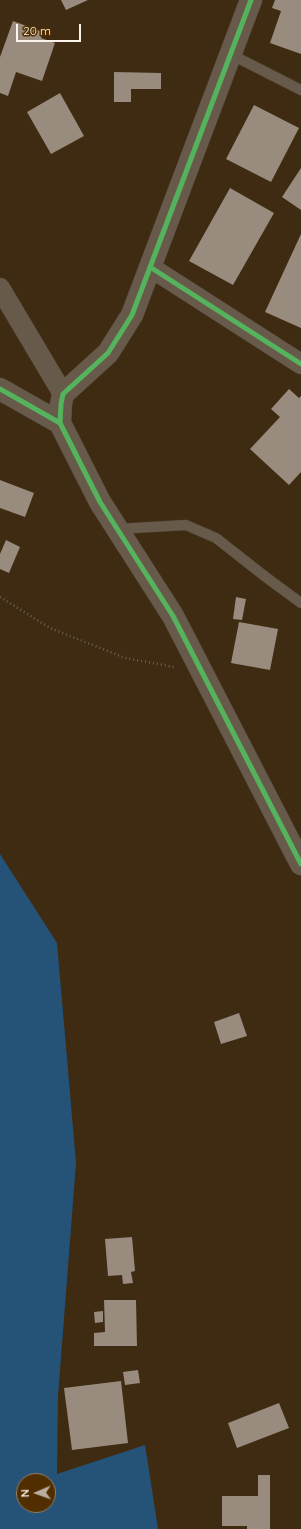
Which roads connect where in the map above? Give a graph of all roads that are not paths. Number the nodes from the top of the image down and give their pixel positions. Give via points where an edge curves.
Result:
1 (251, 0) edge
2 (230, 54) junction
3 (301, 90) edge
4 (150, 267) junction
5 (0, 288) edge
6 (301, 364) edge
7 (0, 389) edge
8 (63, 394) junction
9 (60, 423) junction
10 (117, 529) junction
11 (301, 603) edge
12 (301, 864) edge

1 - 2 street
2 - 3 lane
2 - 4 street
4 - 6 street
4 - 8 street via 132,315 108,353
5 - 8 street
7 - 9 street
8 - 9 street
9 - 10 street via 100,502
10 - 11 lane via 186,525 216,538
10 - 12 street via 173,616

